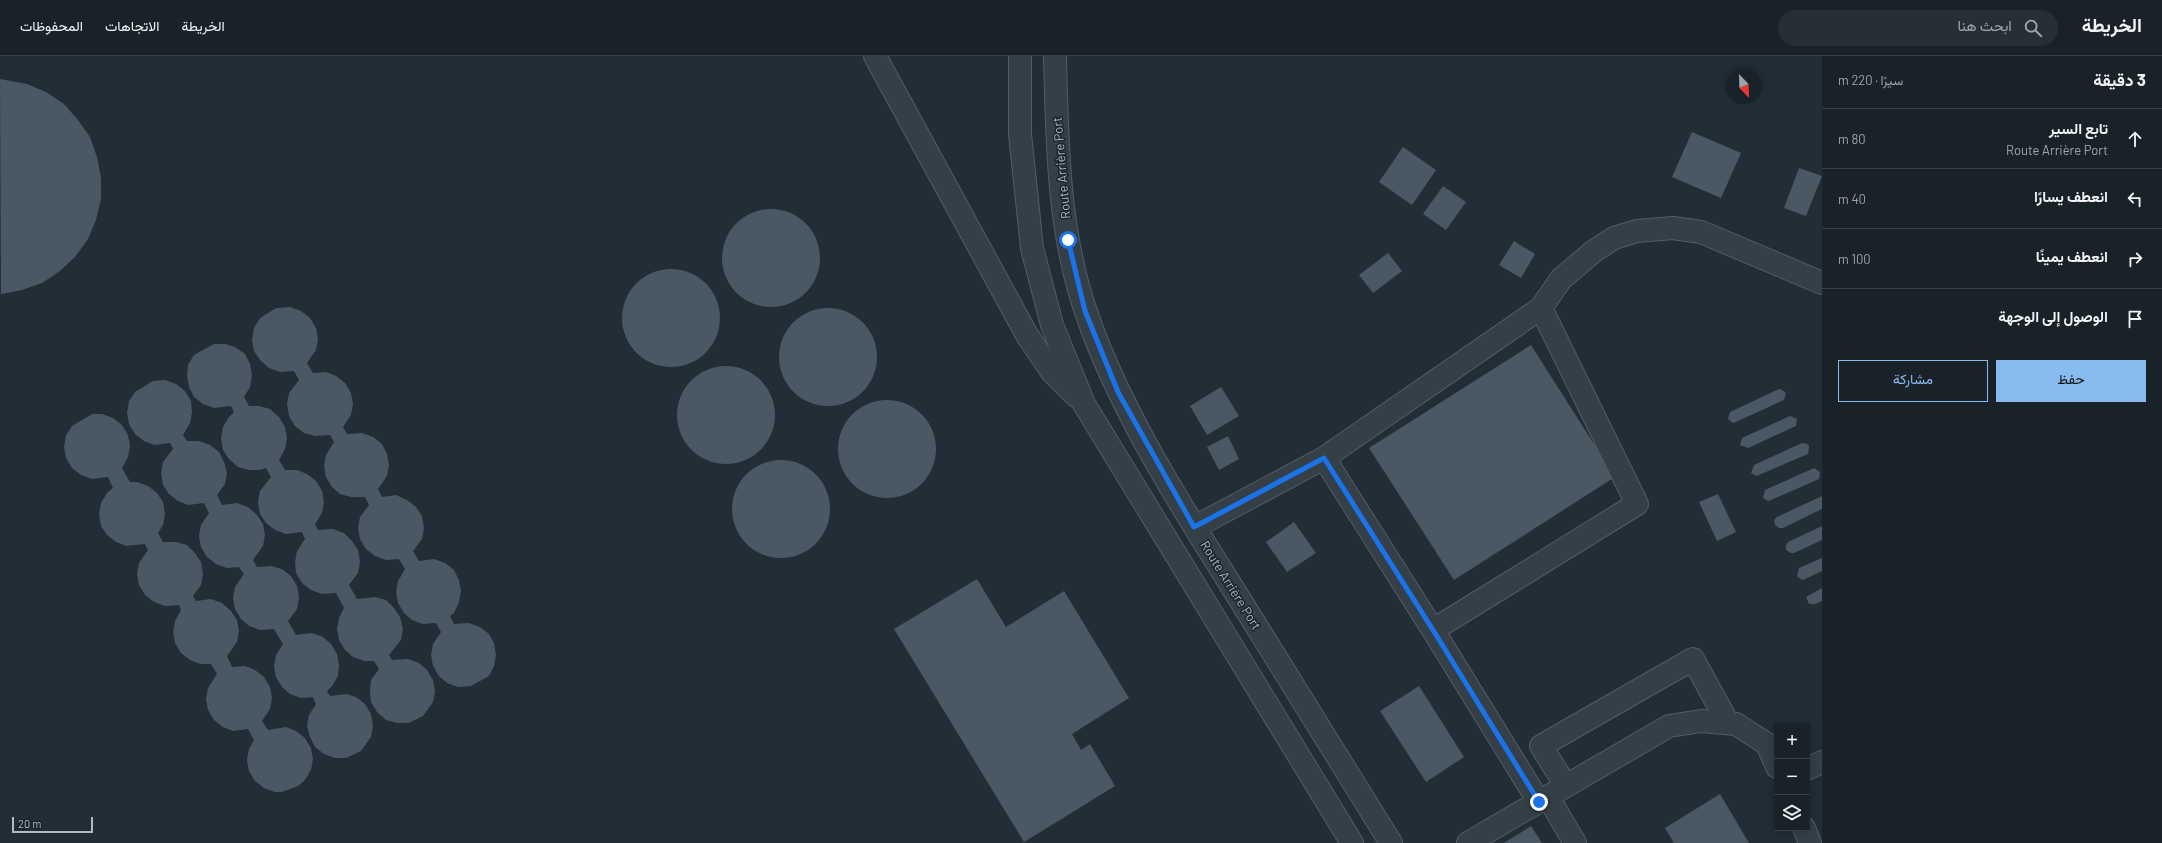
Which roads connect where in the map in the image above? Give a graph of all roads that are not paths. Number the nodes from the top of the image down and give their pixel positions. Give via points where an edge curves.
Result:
1 (875, 56) edge
2 (1020, 56) edge
3 (1055, 56) edge
4 (1822, 283) edge
5 (1541, 308) junction
6 (1084, 404) junction
7 (1324, 458) junction
8 (1194, 527) junction
9 (1433, 630) junction
10 (1728, 723) junction
11 (1774, 760) edge
12 (1822, 762) edge
13 (1810, 768) edge
14 (1551, 795) junction
15 (1805, 831) edge
16 (1352, 843) edge
17 (1391, 843) edge
18 (1468, 843) edge
19 (1575, 843) edge
20 (1810, 843) edge

1 - 6 street via 1027,335 1052,372
2 - 6 street via 1020,134 1032,248 1052,325
3 - 8 street, Route Arrière Port via 1056,133 1068,240 1085,311 1118,392
4 - 5 street via 1701,232 1673,228 1637,231 1614,238 1594,251 1561,278
5 - 7 street
5 - 9 street via 1637,504
6 - 16 street
7 - 8 street
7 - 9 street
8 - 17 street, Route Arrière Port
9 - 14 street
10 - 11 street via 1736,724 1767,744
10 - 14 street via 1701,721 1669,726
10 - 14 street via 1693,659 1541,746
12 - 13 street
14 - 18 street
14 - 19 street
15 - 20 street

